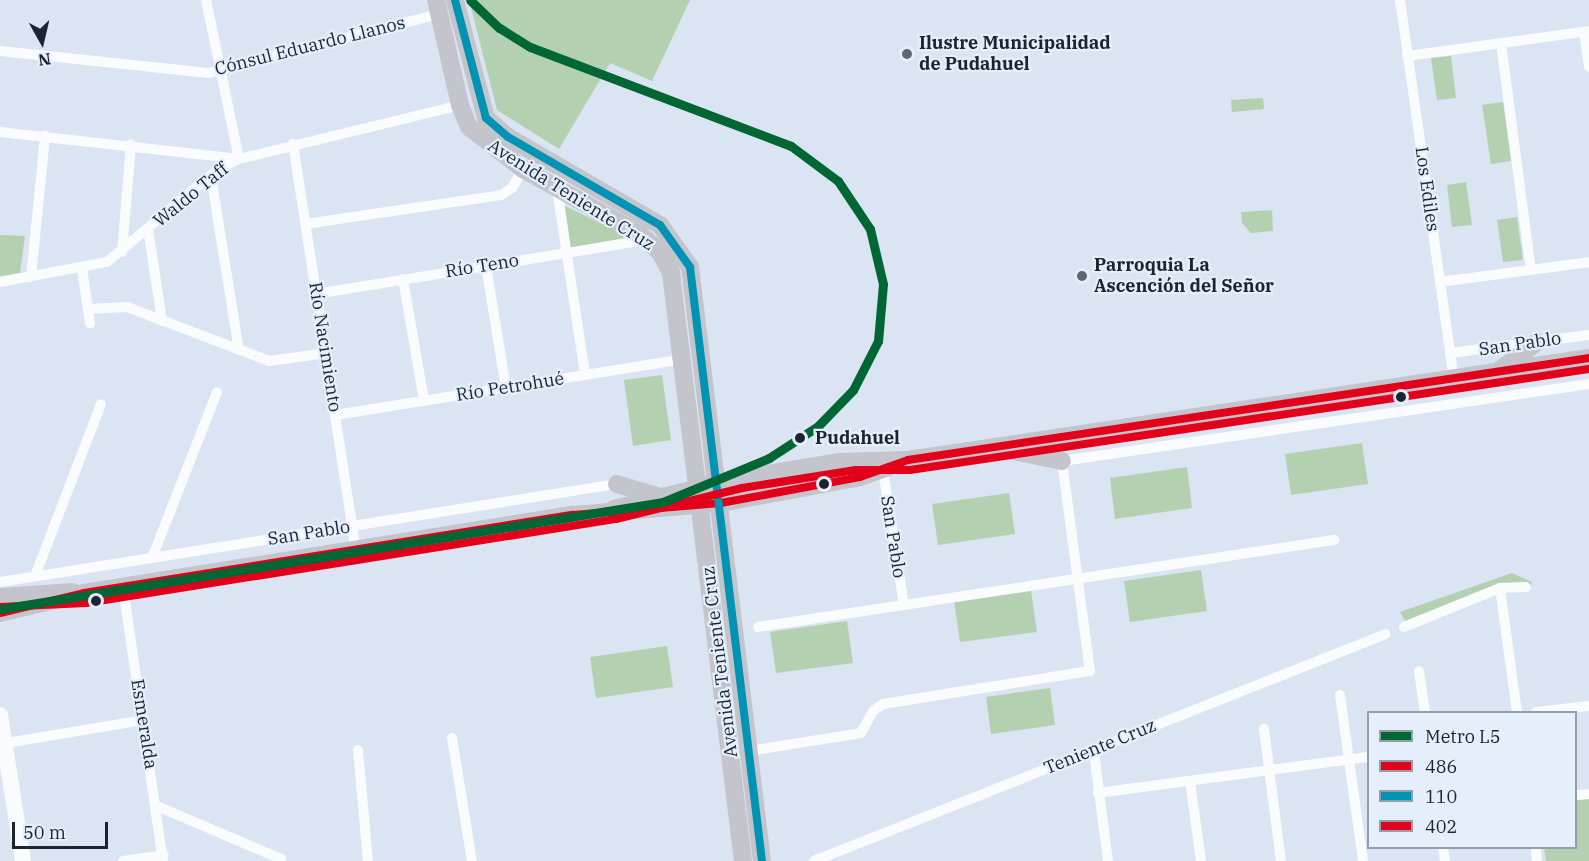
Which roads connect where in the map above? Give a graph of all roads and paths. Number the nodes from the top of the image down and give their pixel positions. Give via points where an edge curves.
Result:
1 (206, 0) edge
2 (455, 0) edge
3 (1400, 0) edge
4 (438, 7) edge
5 (1586, 31) edge
6 (1501, 43) junction
7 (0, 51) edge
8 (1407, 56) junction
9 (220, 67) junction
10 (1589, 67) edge
11 (460, 105) junction
12 (0, 132) edge
13 (45, 136) junction
14 (131, 144) junction
15 (293, 144) junction
16 (239, 159) junction
17 (523, 169) junction
18 (211, 176) junction
19 (557, 189) junction
20 (625, 204) junction
21 (616, 221) junction
22 (305, 224) junction
23 (148, 229) junction
24 (647, 240) junction
25 (122, 252) junction
26 (565, 253) junction
27 (1589, 262) edge
28 (486, 266) junction
29 (82, 269) junction
30 (1531, 270) junction
31 (31, 278) junction
32 (403, 279) junction
33 (0, 282) edge
34 (1440, 282) junction
35 (316, 294) junction
36 (88, 309) junction
37 (162, 321) junction
38 (90, 323) dead end
39 (1589, 335) edge
40 (1537, 342) junction
41 (239, 350) junction
42 (326, 353) junction
43 (1450, 353) junction
44 (1589, 358) edge
45 (684, 359) junction
46 (1499, 372) junction
47 (585, 375) junction
48 (1454, 378) junction
49 (1589, 384) edge
50 (506, 388) junction
51 (217, 392) dead end
52 (424, 401) junction
53 (101, 404) dead end
54 (335, 416) junction
55 (993, 447) junction
56 (908, 460) junction
57 (1062, 461) junction
58 (883, 470) junction
59 (719, 482) junction
60 (617, 483) joint
61 (700, 486) junction
62 (657, 496) junction
63 (721, 503) junction
64 (702, 506) junction
65 (614, 509) junction
66 (353, 526) junction
67 (1334, 540) dead end
68 (356, 549) junction
69 (152, 558) junction
70 (35, 576) junction
71 (1079, 578) junction
72 (0, 582) edge
73 (123, 587) junction
74 (1526, 587) dead end
75 (1500, 588) junction
76 (84, 593) junction
77 (0, 597) edge
78 (904, 604) junction
79 (0, 613) edge
80 (758, 627) dead end
81 (1404, 627) dead end
82 (1386, 634) dead end
83 (1419, 671) dead end
84 (1340, 695) dead end
85 (1589, 706) edge
86 (1425, 711) edge
87 (1517, 711) edge
88 (1545, 711) edge
89 (0, 716) edge
90 (143, 720) junction
91 (1264, 729) dead end
92 (452, 738) dead end
93 (2, 743) edge
94 (358, 750) dead end
95 (749, 751) junction
96 (1094, 752) junction
97 (1367, 757) edge
98 (1349, 760) junction
99 (1269, 770) junction
100 (1190, 781) junction
101 (1098, 793) junction
102 (755, 801) junction
103 (736, 803) junction
104 (157, 806) junction
105 (836, 857) edge
106 (164, 858) edge
107 (281, 859) dead end
108 (23, 861) edge
109 (123, 861) edge
110 (368, 861) edge
111 (472, 861) edge
112 (743, 861) edge
113 (762, 861) edge
114 (814, 861) edge
115 (1105, 861) edge
116 (1201, 861) edge
117 (1281, 861) edge
118 (1363, 861) edge

1 - 9 street
2 - 20 main road, Avenida Teniente Cruz via 486,118 514,141
3 - 8 street, Los Ediles
4 - 9 street, Cónsul Eduardo Llanos
4 - 11 main road, Avenida Teniente Cruz
5 - 6 street
5 - 10 street
6 - 8 street
6 - 30 street
7 - 9 street, Cónsul Eduardo Llanos via 202,72
8 - 34 street, Los Ediles
9 - 16 street
11 - 15 street, Waldo Taff
11 - 17 main road, Avenida Teniente Cruz via 474,133
12 - 13 street
13 - 14 street
13 - 31 street
14 - 16 street
14 - 25 street
15 - 16 street, Waldo Taff
15 - 22 street, Río Nacimiento
16 - 18 street, Waldo Taff
17 - 19 main road, Avenida Teniente Cruz
17 - 22 street via 512,188 501,195
18 - 23 street, Waldo Taff
18 - 41 street
19 - 21 main road, Avenida Teniente Cruz
19 - 26 street
20 - 21 main road
20 - 59 main road, Avenida Teniente Cruz via 667,230 690,267
21 - 24 main road, Avenida Teniente Cruz
22 - 35 street, Río Nacimiento
23 - 25 street, Waldo Taff
23 - 37 street
24 - 26 street, Río Teno
24 - 45 main road, Avenida Teniente Cruz via 671,273
25 - 29 street, Waldo Taff
26 - 28 street, Río Teno
26 - 47 street
27 - 30 street
28 - 32 street, Río Teno
28 - 50 street
29 - 31 street, Waldo Taff
29 - 36 street
30 - 34 street
31 - 33 street, Waldo Taff
32 - 35 street, Río Teno
32 - 52 street
34 - 43 street, Los Ediles
35 - 42 street, Río Nacimiento
36 - 37 street via 123,306
36 - 38 street
37 - 41 street
39 - 40 street, San Pablo
40 - 43 street, San Pablo
40 - 46 main road
41 - 42 street via 269,361
42 - 54 street, Río Nacimiento
43 - 48 street, Los Ediles
44 - 46 main road, San Pablo
45 - 47 street, Río Petrohué
45 - 61 main road, Avenida Teniente Cruz
46 - 48 main road, San Pablo
47 - 50 street, Río Petrohué
48 - 55 main road, San Pablo
49 - 57 street
50 - 52 street, Río Petrohué
51 - 69 street
52 - 54 street, Río Petrohué
53 - 70 street
54 - 66 street, Río Nacimiento
55 - 56 main road, San Pablo
55 - 57 main road
56 - 58 main road, San Pablo
56 - 59 main road, San Pablo via 855,460
57 - 71 street
58 - 63 main road, San Pablo
58 - 78 street, San Pablo
59 - 61 main road, San Pablo
59 - 63 main road, Avenida Teniente Cruz
60 - 62 main road
60 - 66 street, San Pablo
61 - 62 main road, San Pablo
61 - 64 main road, Avenida Teniente Cruz
62 - 65 main road, San Pablo
63 - 64 main road, San Pablo
63 - 95 main road, Avenida Teniente Cruz
64 - 65 main road, San Pablo
64 - 103 main road, Avenida Teniente Cruz
65 - 68 main road, San Pablo
66 - 68 street, Río Nacimiento
66 - 69 street, San Pablo
67 - 71 street
68 - 73 main road, San Pablo
69 - 70 street, San Pablo
70 - 72 street, San Pablo
71 - 78 street
71 - 95 street via 1090,671 884,704 873,711 861,733
73 - 76 main road, San Pablo
73 - 90 street, Esmeralda
74 - 75 street
75 - 81 street
75 - 87 street
76 - 77 main road, San Pablo
76 - 79 main road, San Pablo
78 - 80 street
82 - 96 street, Teniente Cruz via 1102,744
83 - 86 street
84 - 98 street
85 - 88 street
89 - 93 street
90 - 93 street
90 - 104 street, Esmeralda
91 - 99 street
92 - 111 street
93 - 108 street
94 - 110 street
95 - 102 main road, Avenida Teniente Cruz
96 - 101 street
96 - 105 street, Teniente Cruz
97 - 98 street
98 - 99 street
98 - 118 street
99 - 100 street
99 - 117 street
100 - 101 street
100 - 116 street
101 - 115 street
102 - 103 main road
102 - 113 main road, Avenida Teniente Cruz
103 - 112 main road, Avenida Teniente Cruz
104 - 106 street, Esmeralda
104 - 107 street
105 - 114 street, Teniente Cruz
106 - 109 street

